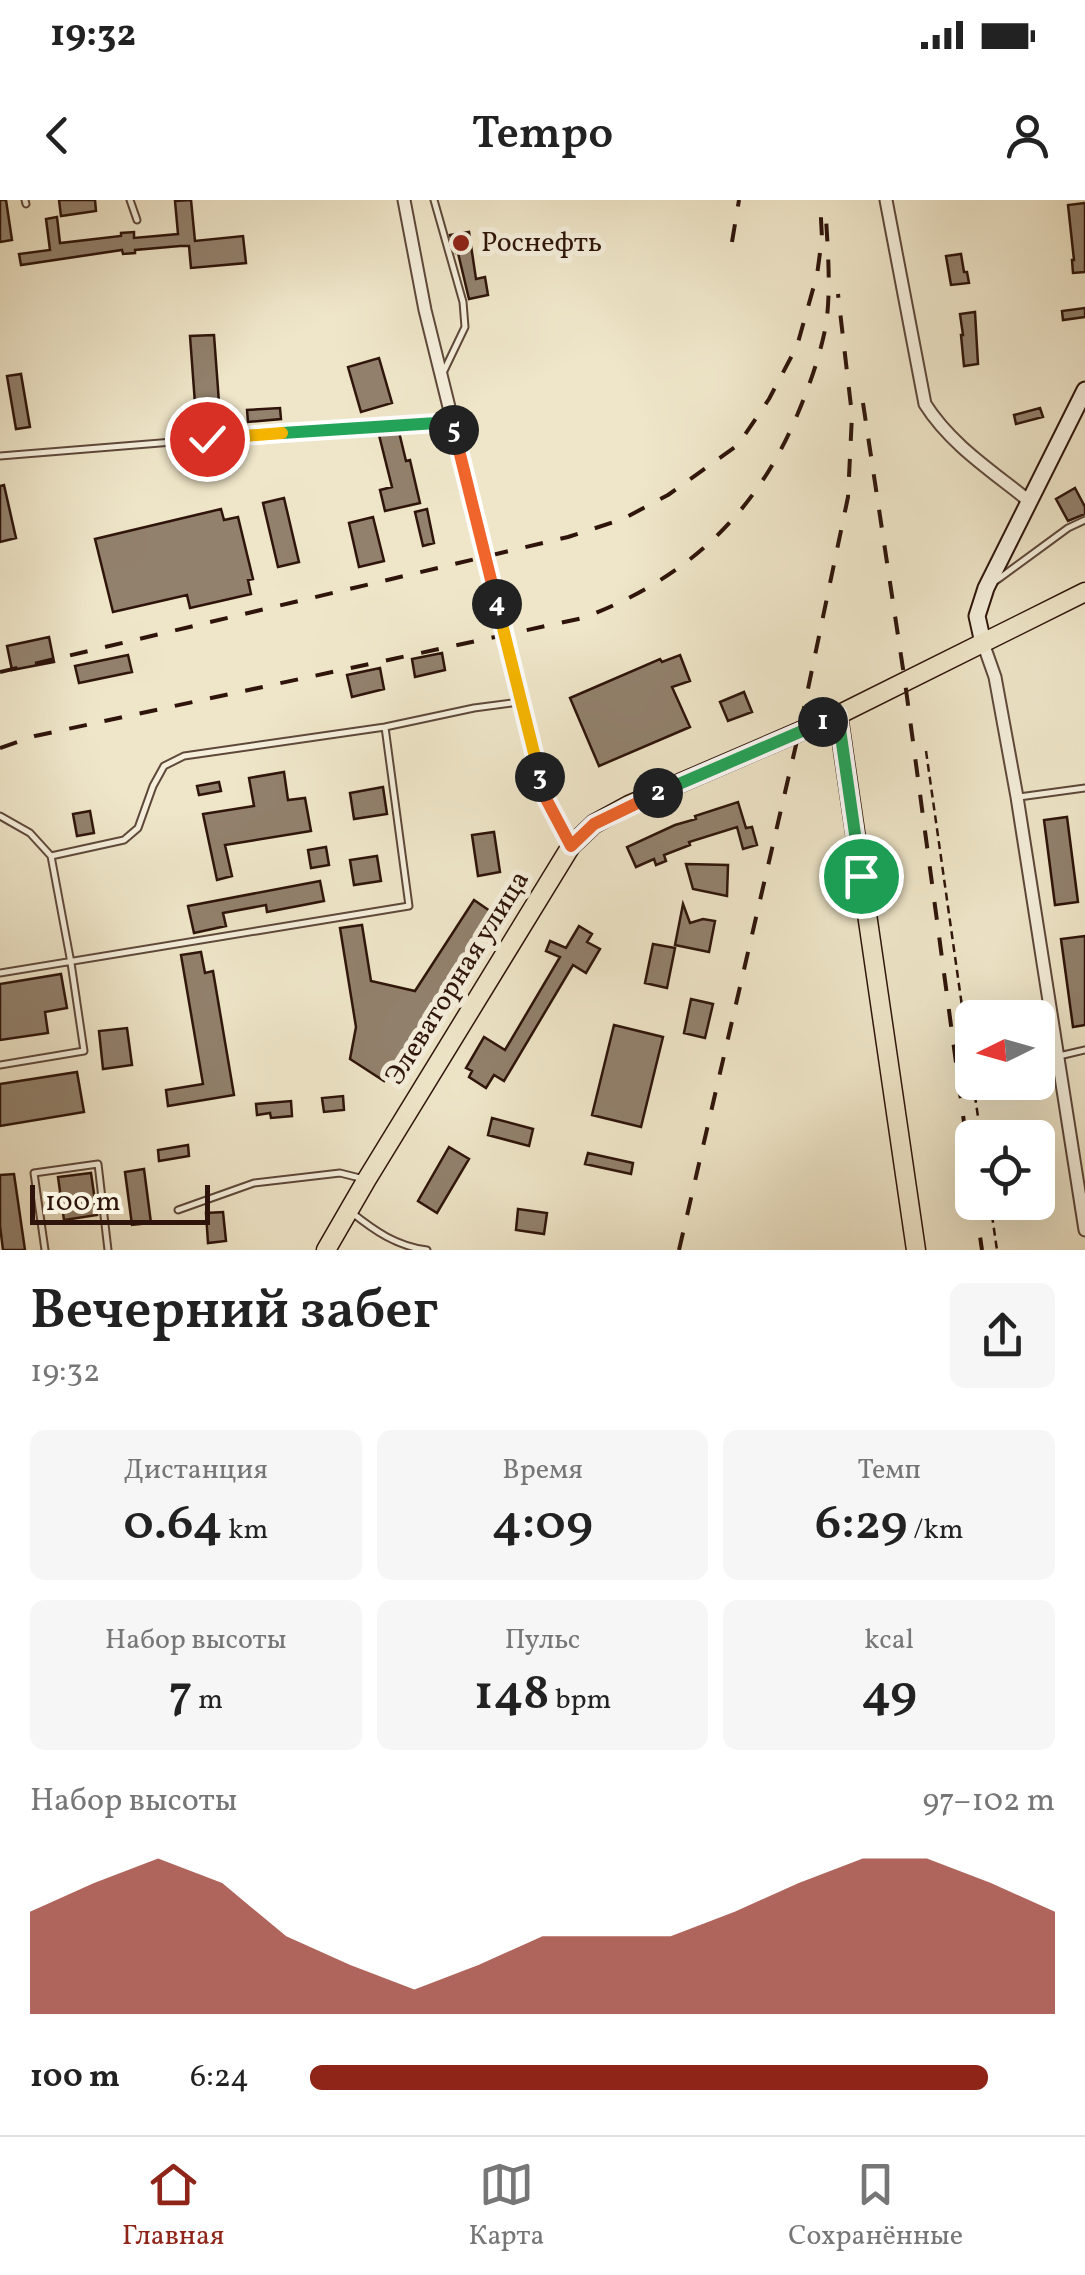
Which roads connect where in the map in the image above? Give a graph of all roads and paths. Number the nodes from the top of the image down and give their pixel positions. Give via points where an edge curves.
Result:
1 (130, 200) edge
2 (406, 200) edge
3 (434, 200) edge
4 (886, 200) edge
5 (137, 220) dead end
6 (441, 378) junction
7 (1085, 390) edge
8 (452, 422) junction
9 (0, 456) edge
10 (1029, 501) junction
11 (1085, 520) edge
12 (986, 588) junction
13 (1085, 592) edge
14 (982, 644) junction
15 (522, 702) junction
16 (838, 715) junction
17 (385, 727) junction
18 (926, 751) dead end
19 (1085, 788) edge
20 (1017, 797) junction
21 (0, 816) edge
22 (571, 846) junction
23 (50, 856) junction
24 (71, 963) junction
25 (0, 974) edge
26 (962, 1000) edge
27 (1085, 1050) edge
28 (1058, 1056) junction
29 (0, 1064) edge
30 (366, 1179) junction
31 (178, 1210) dead end
32 (349, 1210) junction
33 (993, 1220) edge
34 (1085, 1230) edge
35 (414, 1249) edge
36 (45, 1250) edge
37 (108, 1250) edge
38 (326, 1250) edge
39 (427, 1250) edge
40 (916, 1250) edge
41 (997, 1250) edge

1 - 5 lane
2 - 6 street
3 - 6 lane via 465,327
4 - 10 street via 925,404 964,449
6 - 8 street
7 - 10 street
8 - 9 lane
8 - 15 street
10 - 12 street
11 - 12 lane
12 - 14 street via 977,616
13 - 14 main road
14 - 16 main road
14 - 20 street via 995,676
15 - 17 lane
15 - 22 street via 544,795
16 - 22 main road via 629,805
16 - 40 main road
17 - 23 lane via 184,756 164,766 138,828 124,840
17 - 24 lane via 409,906
18 - 26 path
19 - 20 lane
20 - 28 street
21 - 23 lane via 30,833
22 - 30 main road, Элеваторная улица
23 - 24 lane
24 - 25 lane
24 - 29 lane via 84,1051
27 - 28 lane
28 - 34 street
30 - 31 lane via 340,1173 254,1183
30 - 32 main road, Элеваторная улица
32 - 35 lane
32 - 38 main road, Элеваторная улица
33 - 41 path
35 - 39 lane
36 - 37 lane via 34,1173 98,1164

